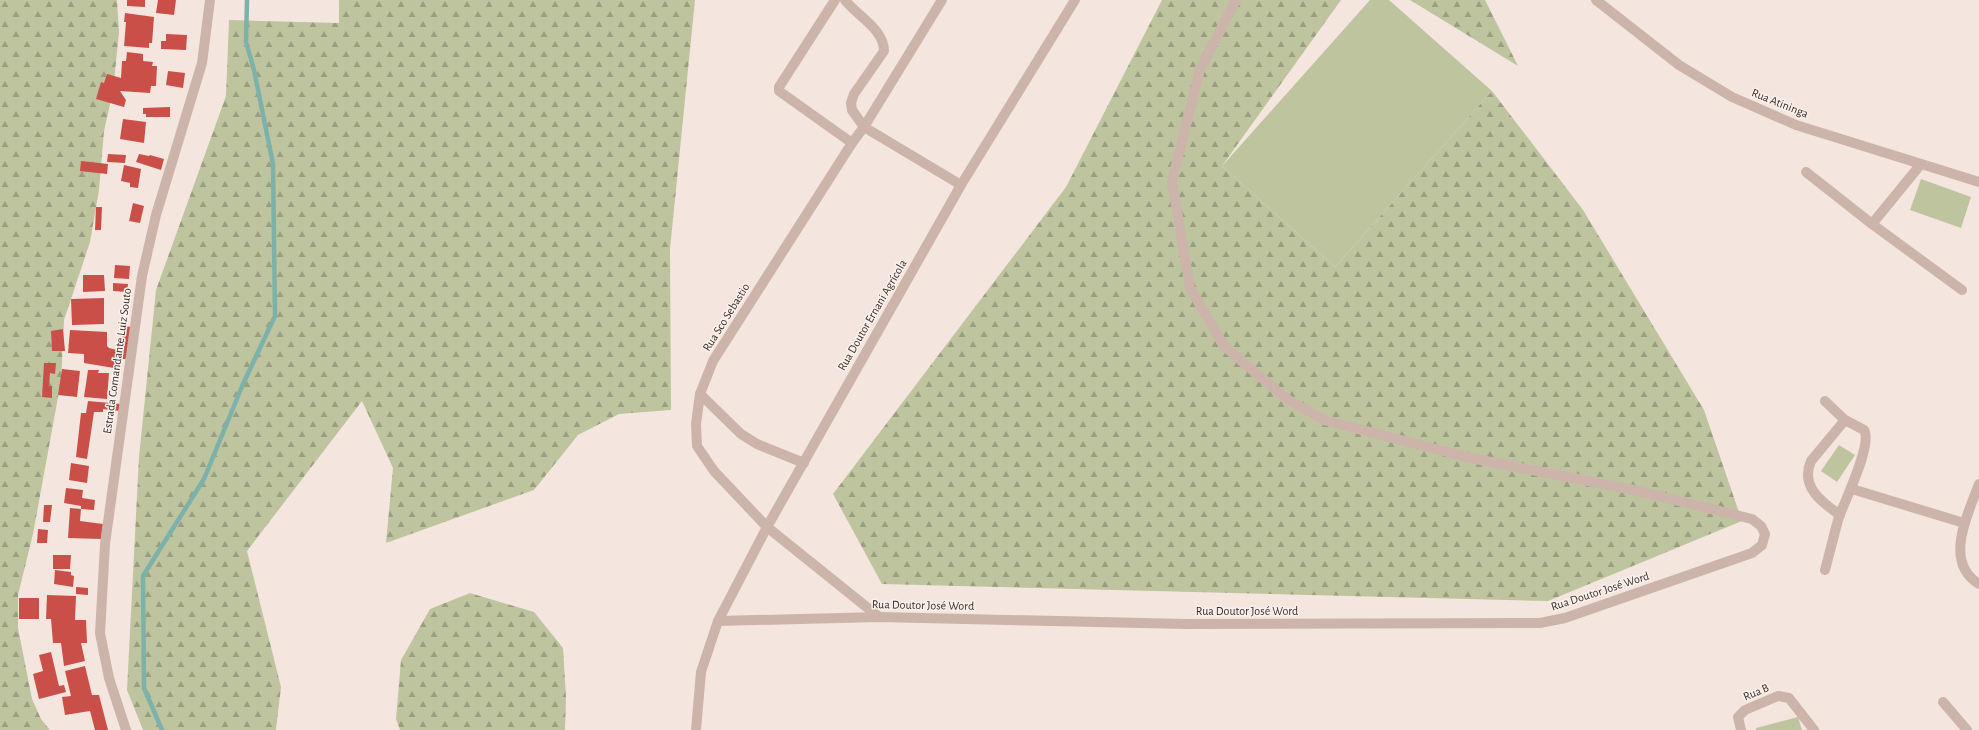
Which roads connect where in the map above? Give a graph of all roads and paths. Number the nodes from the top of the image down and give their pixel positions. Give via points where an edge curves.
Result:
1 (210, 0) edge
2 (836, 0) edge
3 (845, 0) edge
4 (942, 0) edge
5 (1075, 0) edge
6 (1236, 0) edge
7 (1596, 0) edge
8 (864, 127) junction
9 (852, 143) junction
10 (1921, 164) junction
11 (1806, 172) dead end
12 (1979, 182) edge
13 (961, 185) junction
14 (1872, 224) junction
15 (1962, 290) dead end
16 (700, 394) junction
17 (1825, 401) dead end
18 (1845, 420) junction
19 (804, 463) junction
20 (1979, 484) edge
21 (1852, 489) junction
22 (1840, 515) junction
23 (1964, 523) junction
24 (767, 527) junction
25 (1825, 570) dead end
26 (1979, 584) edge
27 (879, 617) junction
28 (718, 621) junction
29 (1943, 702) dead end
30 (126, 730) edge
31 (696, 730) edge
32 (1741, 730) edge
33 (1814, 730) edge
34 (1967, 730) edge

1 - 30 street, Estrada Comandante Luiz Souto via 202,63 156,215 142,276 105,544 100,633 109,678
2 - 9 street via 779,87 779,91
3 - 8 street via 884,43 884,51 854,94 851,103 852,110
4 - 8 street, Rua Sco Sebastio
5 - 13 street, Rua Doutor Ernani Agrícola
6 - 27 street, Rua Doutor José Word via 1200,69 1172,181 1190,288 1224,346 1287,399 1324,420 1466,457 1634,490 1752,518 1765,534 1762,545 1752,553 1565,618 1540,623 1186,624
7 - 10 street, Rua Atininga via 1679,65 1732,97 1796,125
8 - 9 street, Rua Sco Sebastio
8 - 13 street
9 - 16 street, Rua Sco Sebastio via 713,361
10 - 12 street, Rua Atininga
10 - 14 street
11 - 14 street
13 - 19 street, Rua Doutor Ernani Agrícola
14 - 15 street
16 - 19 street via 741,434 757,444
16 - 24 street, Rua Sco Sebastio via 696,424 697,446 714,471
17 - 18 street
18 - 21 street via 1864,430 1867,435
18 - 22 street via 1811,461 1808,469 1811,488 1819,500
19 - 24 street, Rua Doutor Ernani Agrícola
20 - 23 street
21 - 22 street
21 - 23 street
22 - 25 street
23 - 26 street via 1960,557 1967,574
24 - 27 street, Rua Sco Sebastio
24 - 28 street, Rua Doutor Ernani Agrícola
27 - 28 street, Rua Doutor José Word
28 - 31 street, Rua Doutor Ernani Agrícola via 701,672
29 - 34 street
32 - 33 street, Rua B via 1738,717 1745,710 1778,696 1788,698

